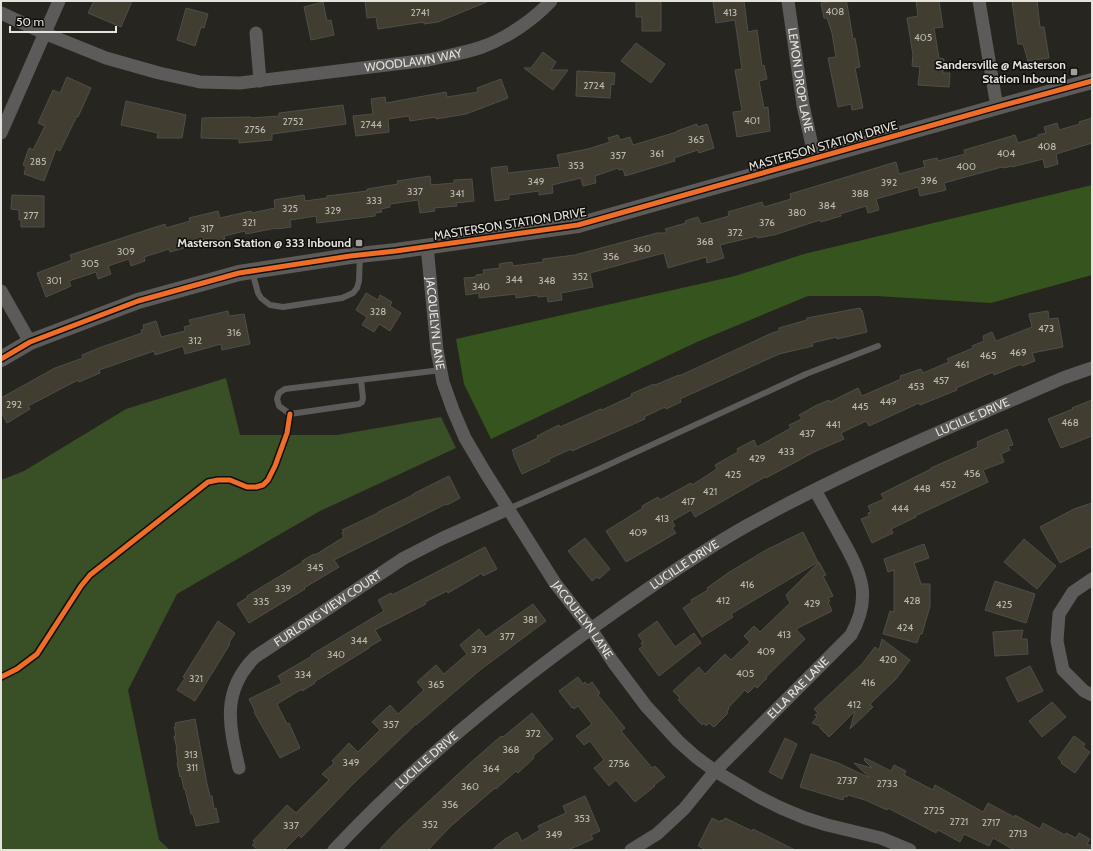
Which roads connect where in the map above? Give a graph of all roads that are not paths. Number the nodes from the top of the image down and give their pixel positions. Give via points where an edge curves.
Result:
1 (60, 1) edge
2 (551, 1) edge
3 (788, 1) edge
4 (979, 1) edge
5 (1, 14) edge
6 (44, 33) junction
7 (256, 33) dead end
8 (260, 81) junction
9 (1092, 81) edge
10 (997, 107) junction
11 (1, 133) edge
12 (815, 159) junction
13 (427, 246) junction
14 (360, 254) junction
15 (252, 271) junction
16 (1, 291) edge
17 (30, 342) junction
18 (878, 346) dead end
19 (1, 359) edge
20 (1092, 368) edge
21 (441, 370) junction
22 (361, 380) junction
23 (815, 490) junction
24 (508, 509) junction
25 (1092, 579) edge
26 (591, 629) junction
27 (1092, 695) edge
28 (239, 768) dead end
29 (715, 771) junction
30 (334, 850) edge
31 (631, 850) edge
32 (910, 850) edge

1 - 6 street
2 - 8 street, WOODLAWN WAY via 515,30 482,47 428,60
3 - 12 street, LEMON DROP LANE via 803,106
4 - 10 street
5 - 6 street, WOODLAWN WAY
6 - 8 street, WOODLAWN WAY via 106,58 194,81 240,84
6 - 11 street
7 - 8 street
9 - 10 street, MASTERSON STATION DRIVE
10 - 12 street, MASTERSON STATION DRIVE
12 - 13 street, MASTERSON STATION DRIVE via 578,225
13 - 14 street, MASTERSON STATION DRIVE
13 - 21 street, JACQUELYN LANE
14 - 15 street, MASTERSON STATION DRIVE
14 - 15 lane via 357,288 342,298 283,307 270,305 258,293
15 - 17 street, MASTERSON STATION DRIVE via 172,290
16 - 17 street
17 - 19 street, MASTERSON STATION DRIVE
18 - 24 lane via 806,374
20 - 23 street, LUCILLE DRIVE via 964,421
21 - 22 lane
21 - 24 street, JACQUELYN LANE via 443,382 465,438
22 - 22 lane via 284,389 277,399 279,406 290,414 359,404 363,398
23 - 26 street, LUCILLE DRIVE via 706,550
23 - 29 street, ELLA RAE LANE via 856,564 863,592 860,615 851,635
24 - 26 street, JACQUELYN LANE via 555,583
24 - 28 street, FURLONG VIEW COURT via 404,558 255,657 240,676 231,699 233,741
25 - 27 street via 1073,592 1059,614 1057,641 1063,670 1084,691
26 - 29 street, JACQUELYN LANE via 630,686 662,725
26 - 30 street, LUCILLE DRIVE via 472,720 396,788
29 - 31 street, ELLA RAE LANE via 670,823
29 - 32 street, JACQUELYN LANE via 759,797 799,816 880,838

